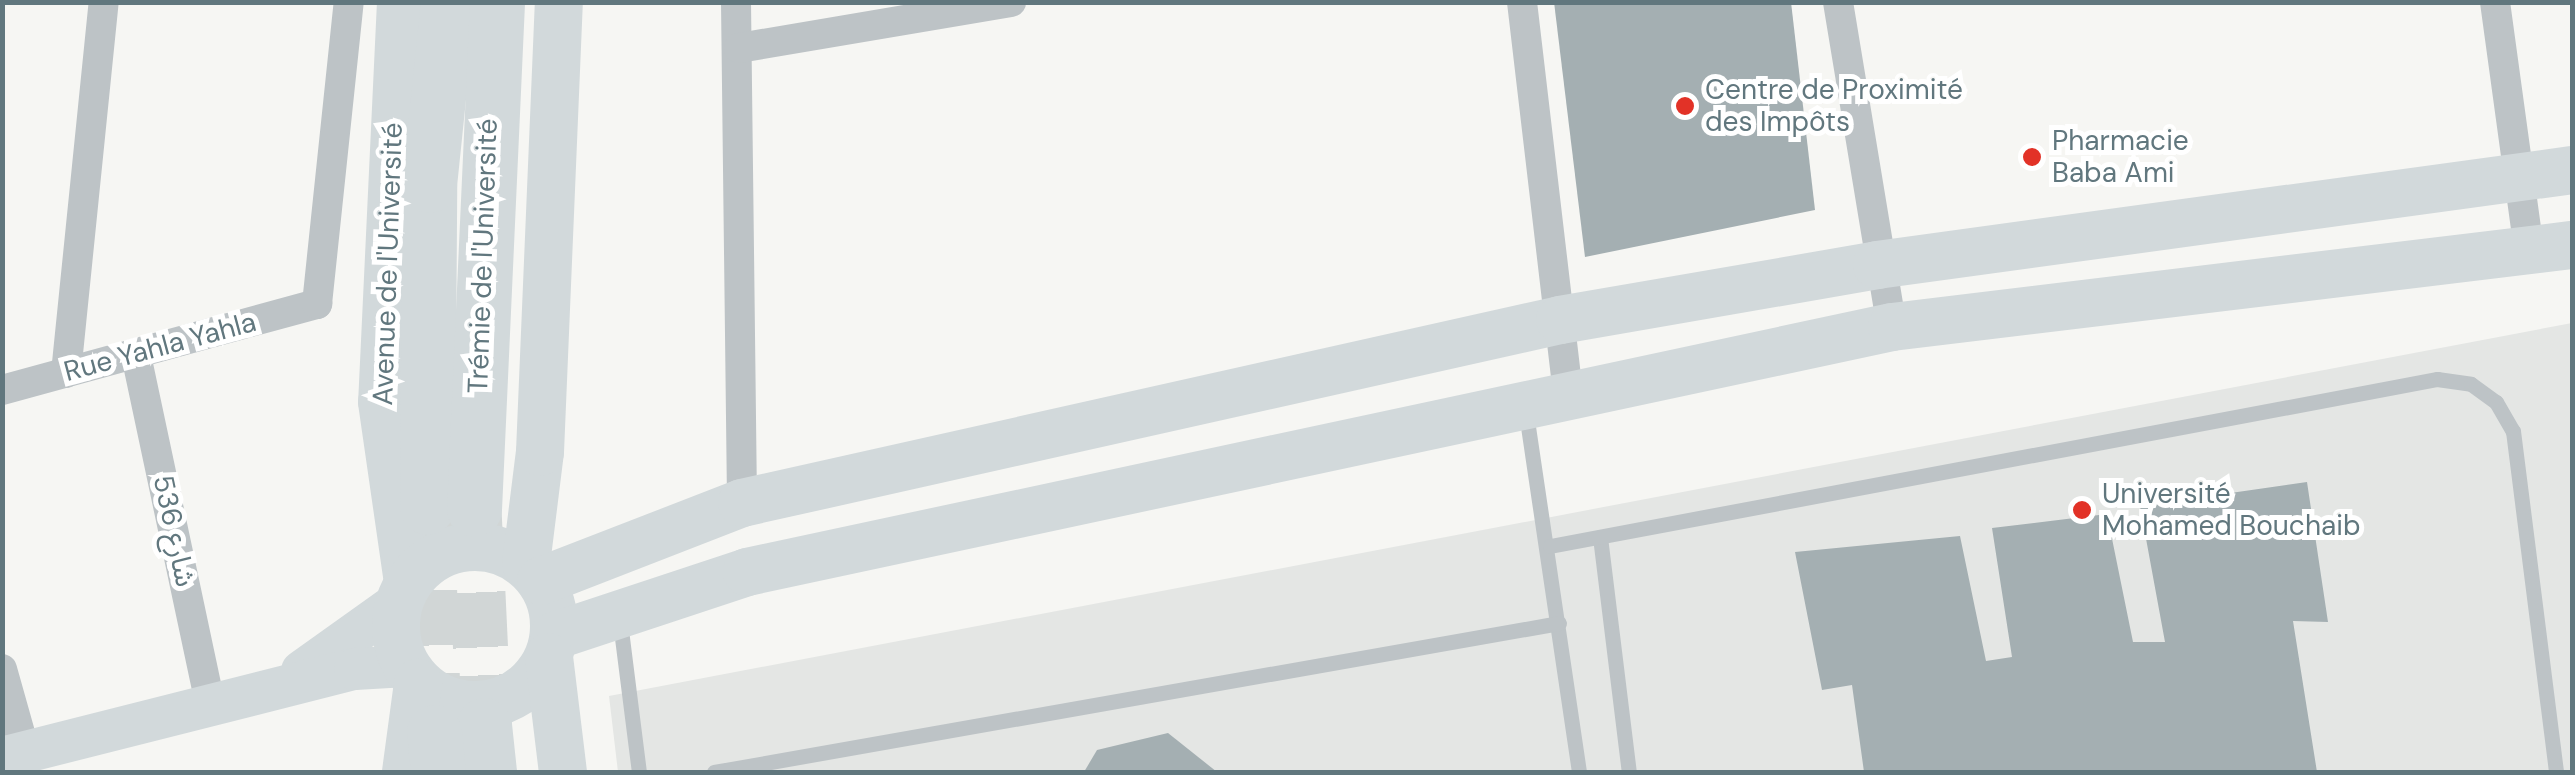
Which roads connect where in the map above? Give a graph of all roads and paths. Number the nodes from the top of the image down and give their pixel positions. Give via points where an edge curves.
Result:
1 (104, 2) edge
2 (348, 2) edge
3 (401, 2) edge
4 (448, 2) edge
5 (497, 2) edge
6 (559, 2) edge
7 (736, 2) edge
8 (1011, 2) edge
9 (1522, 2) edge
10 (1838, 2) edge
11 (2495, 2) edge
12 (739, 48) junction
13 (2572, 170) edge
14 (2518, 176) junction
15 (2551, 247) edge
16 (1877, 264) junction
17 (1560, 320) junction
18 (1892, 327) junction
19 (136, 355) junction
20 (66, 374) junction
21 (2, 390) edge
22 (1547, 399) junction
23 (742, 503) junction
24 (1600, 536) junction
25 (1550, 546) junction
26 (534, 573) junction
27 (404, 592) junction
28 (619, 613) junction
29 (1559, 623) junction
30 (552, 646) junction
31 (2, 668) edge
32 (254, 698) junction
33 (211, 707) junction
34 (439, 732) edge
35 (14, 754) edge
36 (563, 772) edge
37 (639, 772) edge
38 (714, 772) edge
39 (1579, 772) edge
40 (1629, 772) edge
41 (2556, 772) edge

1 - 20 street
2 - 19 street, Rue Yahla Yahla via 317,304
3 - 27 main road, Avenue de l'Université via 382,402
4 - 5 highway, Trémie de l'Université via 428,185 451,508
6 - 26 main road
7 - 12 street
8 - 12 street
9 - 17 street
10 - 16 street
11 - 14 street
12 - 23 street
13 - 14 main road
14 - 15 street
14 - 16 main road
15 - 18 main road
16 - 17 main road
16 - 18 street
17 - 22 street
17 - 23 main road
18 - 22 main road
19 - 20 street, Rue Yahla Yahla
19 - 33 street, شارع 536
20 - 21 street, Rue Yahla Yahla
22 - 25 lane
22 - 28 main road via 747,572
23 - 26 main road
24 - 25 lane
24 - 40 lane
24 - 41 lane via 2437,379 2471,384 2514,431
25 - 29 lane
26 - 27 main road via 463,548
26 - 30 main road
27 - 32 main road
27 - 34 main road, Avenue de l'Université via 396,634
28 - 30 main road
28 - 37 lane
29 - 38 lane
29 - 39 lane
30 - 34 main road via 521,692 490,704 457,704
30 - 36 main road
31 - 35 street
32 - 33 main road
32 - 34 main road via 355,669
33 - 35 main road

